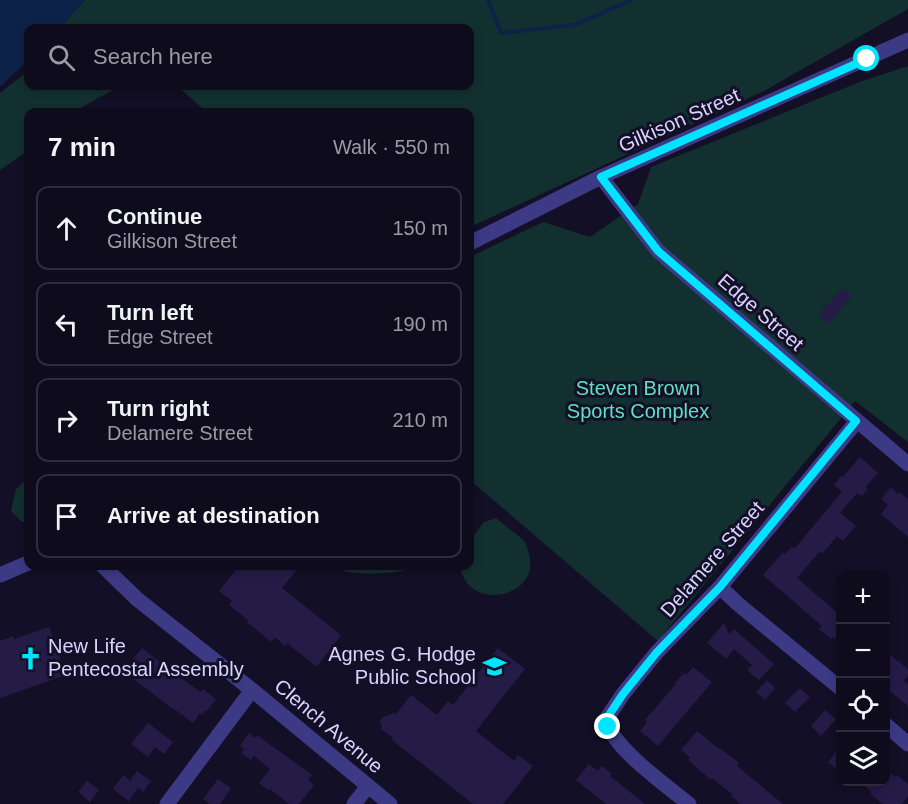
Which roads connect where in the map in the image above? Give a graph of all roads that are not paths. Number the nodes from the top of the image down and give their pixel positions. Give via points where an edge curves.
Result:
1 (908, 40) edge
2 (601, 177) junction
3 (474, 241) edge
4 (856, 421) junction
5 (908, 464) edge
6 (24, 565) edge
7 (107, 570) edge
8 (0, 575) edge
9 (720, 587) junction
10 (836, 685) edge
11 (252, 690) junction
12 (890, 729) edge
13 (908, 744) edge
14 (368, 786) junction
15 (167, 804) edge
16 (354, 804) edge
17 (390, 804) edge
18 (689, 804) edge

1 - 2 street, Gilkison Street
2 - 3 street, Gilkison Street
2 - 4 street, Edge Street via 658,251
4 - 5 street, Edge Street
4 - 9 street, Delamere Street
6 - 8 street
7 - 11 street, Clench Avenue via 136,599
9 - 10 street
9 - 18 street, Delamere Street via 657,652 607,718 616,740 633,758
11 - 14 street, Clench Avenue
11 - 15 street
12 - 13 street
14 - 16 street
14 - 17 street, Clench Avenue

